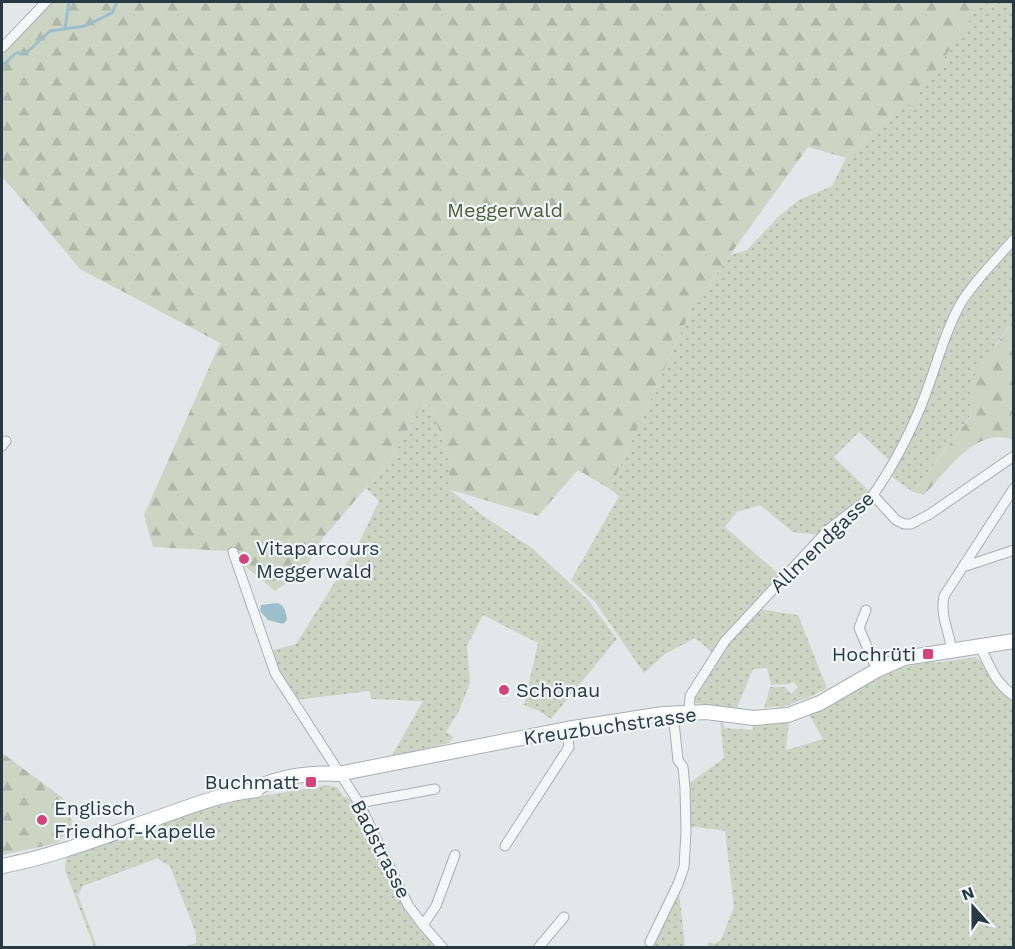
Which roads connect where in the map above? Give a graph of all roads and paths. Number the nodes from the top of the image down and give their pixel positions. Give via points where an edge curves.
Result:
1 (46, 2) edge
2 (2, 48) edge
3 (1014, 239) edge
4 (1014, 456) edge
5 (1014, 488) edge
6 (873, 495) junction
7 (1014, 550) edge
8 (234, 552) dead end
9 (963, 567) junction
10 (866, 610) dead end
11 (1014, 641) edge
12 (980, 647) junction
13 (952, 651) junction
14 (877, 670) junction
15 (1014, 696) edge
16 (689, 712) junction
17 (673, 713) junction
18 (567, 729) junction
19 (338, 774) junction
20 (435, 789) dead end
21 (359, 803) junction
22 (505, 846) dead end
23 (455, 855) dead end
24 (2, 866) edge
25 (564, 917) dead end
26 (423, 925) junction
27 (650, 942) dead end
28 (443, 948) edge
29 (538, 948) edge

1 - 2 street
3 - 6 street, Allmendgasse via 961,304 921,406
4 - 6 street via 911,524 896,520
5 - 9 street
6 - 16 street, Allmendgasse via 830,529 725,641 690,696
7 - 9 street
8 - 19 street, Badstrasse via 275,673
9 - 13 street via 944,596 941,608
10 - 14 street via 859,628
11 - 12 street, Kreuzbuchstrasse
12 - 13 street, Kreuzbuchstrasse
12 - 15 street via 993,674
13 - 14 street, Kreuzbuchstrasse via 904,658
14 - 16 street, Kreuzbuchstrasse via 819,703 788,715 754,718
16 - 17 street, Kreuzbuchstrasse
17 - 18 street, Kreuzbuchstrasse
17 - 27 street via 685,788 684,867
18 - 19 street, Kreuzbuchstrasse
18 - 22 street via 569,747
19 - 21 street, Badstrasse
19 - 24 street, Kreuzbuchstrasse via 189,807 75,847
20 - 21 street
21 - 26 street, Badstrasse via 408,905
23 - 26 street, Badstrasse via 436,906
25 - 29 street
26 - 28 street, Badstrasse

